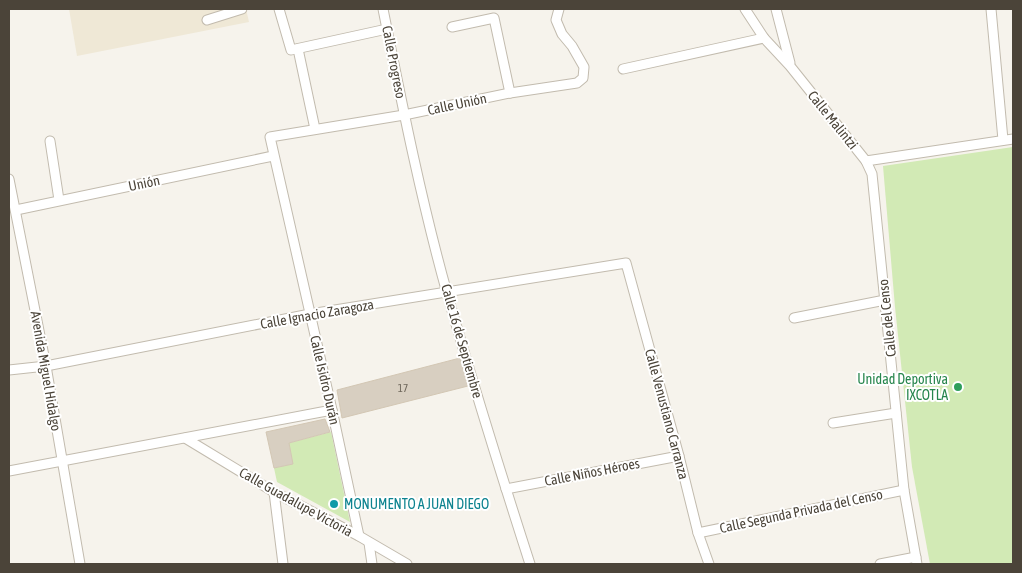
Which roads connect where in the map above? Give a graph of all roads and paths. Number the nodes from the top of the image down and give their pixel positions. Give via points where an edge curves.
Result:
1 (242, 9) edge
2 (279, 9) edge
3 (383, 9) edge
4 (559, 9) edge
5 (745, 9) edge
6 (776, 9) edge
7 (991, 9) edge
8 (206, 20) dead end
9 (452, 27) dead end
10 (387, 29) junction
11 (764, 38) junction
12 (298, 49) junction
13 (790, 66) junction
14 (623, 69) dead end
15 (510, 93) junction
16 (404, 115) junction
17 (315, 129) junction
18 (1013, 138) edge
19 (50, 140) dead end
20 (1003, 140) junction
21 (273, 156) junction
22 (866, 161) junction
23 (9, 179) edge
24 (59, 200) junction
25 (16, 210) junction
26 (14, 224) edge
27 (626, 263) joint
28 (447, 292) junction
29 (885, 300) junction
30 (310, 314) junction
31 (794, 318) dead end
32 (46, 366) junction
33 (9, 370) edge
34 (332, 410) junction
35 (896, 413) junction
36 (833, 423) dead end
37 (185, 438) junction
38 (679, 456) junction
39 (61, 460) junction
40 (9, 471) edge
41 (506, 489) junction
42 (904, 490) junction
43 (274, 492) junction
44 (698, 533) junction
45 (359, 536) junction
46 (369, 542) junction
47 (916, 560) edge
48 (80, 564) edge
49 (283, 564) edge
50 (372, 564) edge
51 (407, 564) edge
52 (530, 564) edge
53 (709, 564) edge
54 (880, 564) edge

1 - 8 street
2 - 12 street via 291,50
3 - 10 street, Calle Progreso
4 - 15 street, Calle Unión via 556,20 584,67 583,78 577,83
5 - 11 street, Calle Malintzi
6 - 13 street
7 - 20 street
9 - 15 street via 494,18
10 - 12 street
10 - 16 street, Calle Progreso
11 - 13 street, Calle Malintzi
11 - 14 street
12 - 17 street
13 - 22 street, Calle Malintzi
15 - 16 street, Calle Unión
16 - 17 street
16 - 28 street, Calle 16 de Septiembre
17 - 21 street, Calle Isidro Durán via 270,137
18 - 20 street, Calle Malintzi
19 - 24 street
20 - 22 street, Calle Malintzi
21 - 24 street, Unión
21 - 30 street, Calle Isidro Durán
22 - 29 street, Calle del Censo via 872,174
23 - 25 street, Avenida Miguel Hidalgo
24 - 25 street, Unión
25 - 26 street, Avenida Miguel Hidalgo
26 - 32 street, Avenida Miguel Hidalgo
27 - 28 street, Calle Ignacio Zaragoza
27 - 38 street, Calle Venustiano Carranza
28 - 30 street, Calle Ignacio Zaragoza
28 - 41 street, Calle 16 de Septiembre
29 - 31 street
29 - 35 street, Calle del Censo
30 - 32 street, Calle Ignacio Zaragoza
30 - 34 street, Calle Isidro Durán
32 - 33 street, Calle Ignacio Zaragoza
32 - 39 street, Avenida Miguel Hidalgo
34 - 37 street
34 - 45 street, Calle Isidro Durán
35 - 36 street
35 - 42 street, Calle del Censo
37 - 39 street
37 - 43 street, Calle Guadalupe Victoria
38 - 41 street, Calle Niños Héroes
38 - 44 street, Calle Venustiano Carranza
39 - 40 street
39 - 48 street, Avenida Miguel Hidalgo
41 - 52 street, Calle 16 de Septiembre
42 - 44 street, Calle Segunda Privada del Censo
42 - 47 street, Calle del Censo
43 - 45 street, Calle Guadalupe Victoria
43 - 49 street
44 - 53 street, Calle Venustiano Carranza
45 - 46 street, Calle Guadalupe Victoria
46 - 50 street
46 - 51 street, Calle Guadalupe Victoria
47 - 54 street

